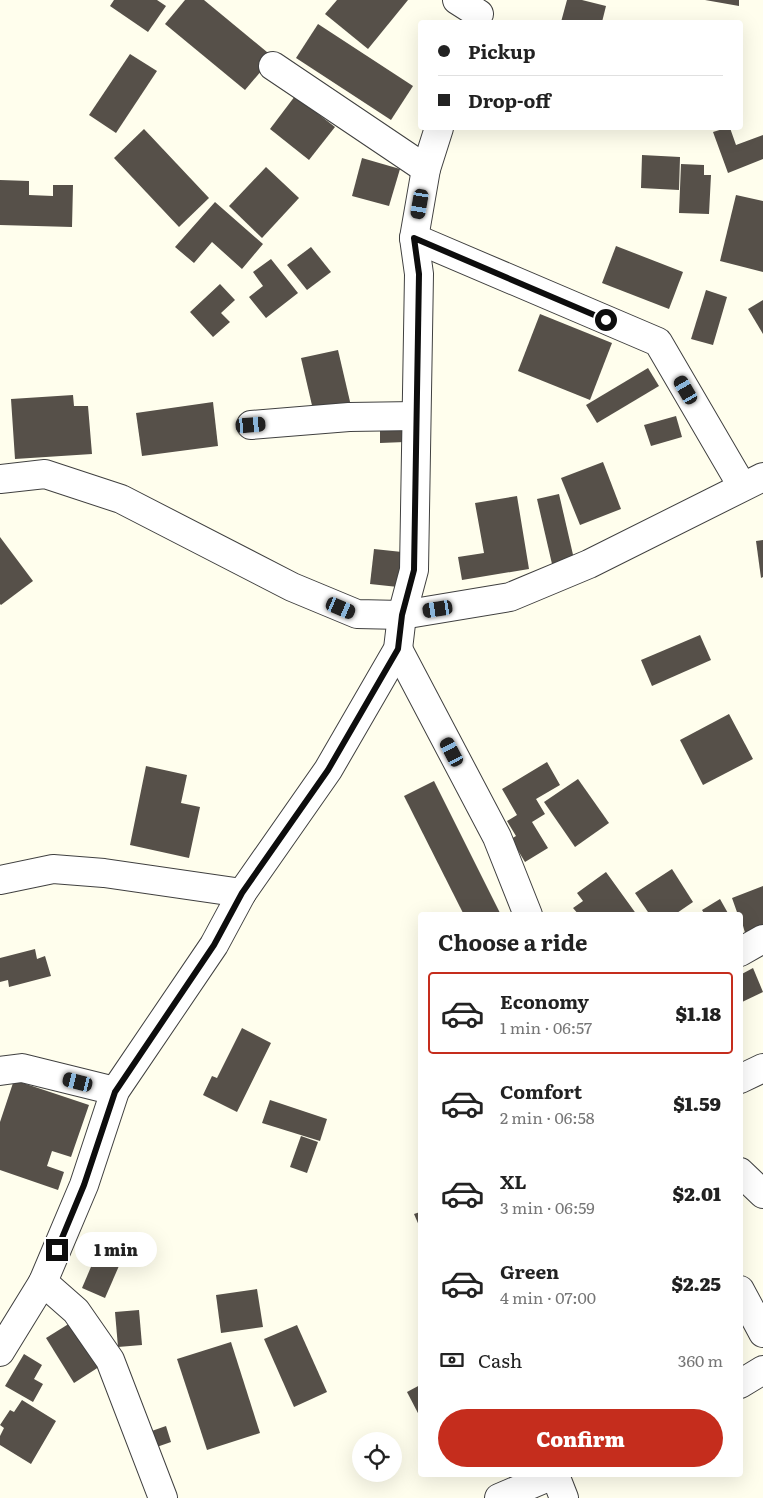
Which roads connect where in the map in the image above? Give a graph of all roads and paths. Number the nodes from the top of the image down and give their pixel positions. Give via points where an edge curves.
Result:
1 (273, 66) dead end
2 (437, 130) edge
3 (426, 169) junction
4 (414, 238) junction
5 (415, 416) junction
6 (251, 425) dead end
7 (0, 480) edge
8 (752, 481) edge
9 (402, 615) junction
10 (398, 649) junction
11 (0, 880) edge
12 (242, 893) junction
13 (527, 912) edge
14 (763, 939) edge
15 (743, 950) edge
16 (763, 1068) edge
17 (0, 1071) edge
18 (743, 1078) edge
19 (115, 1092) junction
20 (743, 1175) edge
21 (763, 1194) edge
22 (43, 1282) junction
23 (743, 1296) edge
24 (763, 1333) edge
25 (0, 1352) edge
26 (763, 1370) edge
27 (743, 1382) edge
28 (549, 1477) edge
29 (555, 1477) edge
30 (163, 1498) edge
31 (499, 1498) edge
32 (564, 1498) edge

1 - 3 street
2 - 3 street
3 - 4 street
4 - 5 street via 419,274
4 - 8 street via 658,342
5 - 6 street via 349,417
5 - 9 street via 414,570
7 - 9 street via 45,474 121,499 292,587 358,614
8 - 9 street via 589,564 510,597
9 - 10 street
10 - 12 street via 328,770
10 - 13 street via 497,837
11 - 12 street via 54,869
12 - 19 street via 214,945
14 - 15 street
16 - 18 street
17 - 19 street via 22,1068
19 - 22 street via 84,1185
20 - 21 street
22 - 25 street
22 - 30 street via 76,1311 110,1360
23 - 24 street
26 - 27 street
28 - 31 street
29 - 32 street

